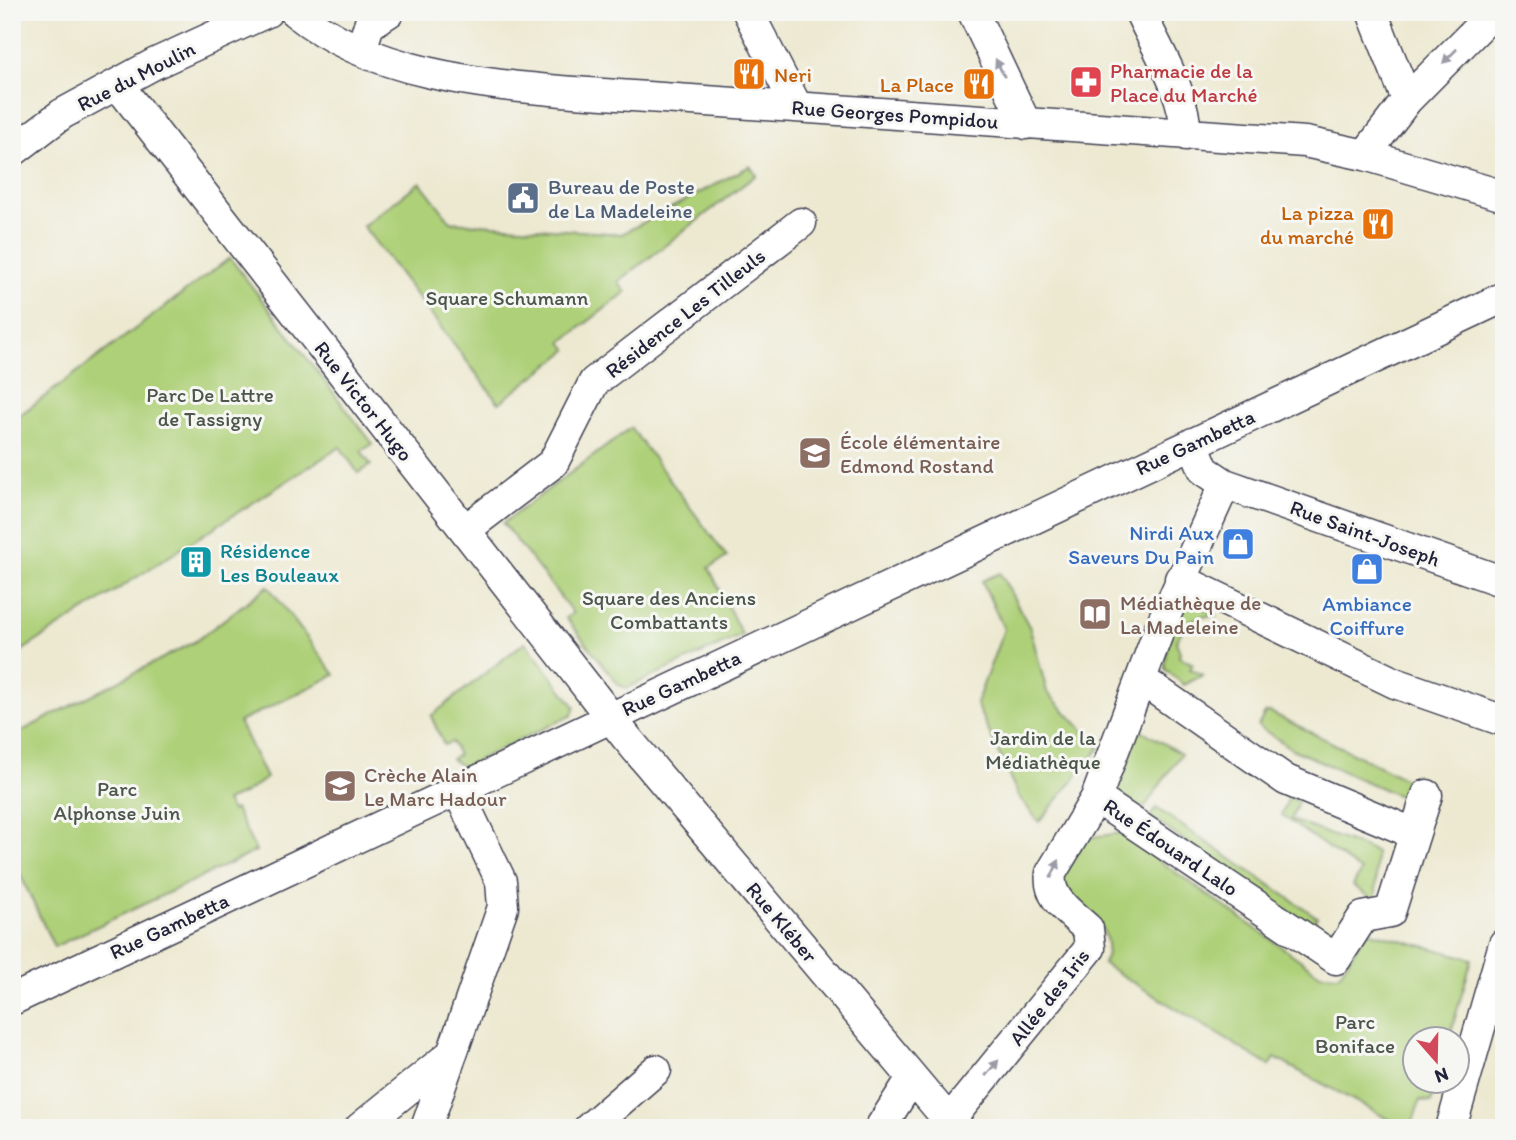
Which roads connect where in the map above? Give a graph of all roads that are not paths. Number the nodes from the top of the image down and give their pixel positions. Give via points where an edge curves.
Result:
1 (267, 12) edge
2 (295, 12) edge
3 (389, 12) edge
4 (748, 12) edge
5 (973, 12) edge
6 (1140, 12) edge
7 (1372, 12) edge
8 (1494, 12) edge
9 (361, 50) junction
10 (119, 86) junction
11 (1407, 100) junction
12 (797, 107) junction
13 (1026, 124) junction
14 (1186, 135) junction
15 (12, 152) edge
16 (1365, 155) junction
17 (1504, 196) edge
18 (801, 223) dead end
19 (1504, 297) edge
20 (1194, 443) junction
21 (1225, 484) junction
22 (465, 530) junction
23 (1180, 579) junction
24 (1504, 582) edge
25 (1142, 680) junction
26 (610, 716) junction
27 (1504, 721) edge
28 (457, 789) junction
29 (1427, 795) dead end
30 (1097, 798) junction
31 (1413, 833) junction
32 (1504, 944) edge
33 (12, 1000) edge
34 (450, 1055) junction
35 (656, 1070) dead end
36 (912, 1078) junction
37 (952, 1124) edge
38 (360, 1128) edge
39 (426, 1128) edge
40 (589, 1128) edge
41 (880, 1128) edge
42 (1451, 1128) edge

1 - 10 street, Rue du Moulin via 154,64
2 - 9 street, Rue Georges Pompidou
3 - 9 street via 369,25
4 - 12 street
13 -> 5 street
6 - 14 street via 1177,92
7 - 11 street
8 -> 11 street
9 - 12 street, Rue Georges Pompidou via 462,80 495,85
10 - 15 street, Rue du Moulin via 62,114
10 - 22 street, Rue Victor Hugo
11 - 16 street
12 - 13 street, Rue Georges Pompidou
13 - 14 street, Rue Georges Pompidou
14 - 16 street, Rue Georges Pompidou via 1305,142
16 - 17 street, Rue Georges Pompidou
18 - 22 street, Résidence Les Tilleuls via 594,383 553,463
19 - 20 street, Rue Gambetta
20 - 21 street via 1204,470
20 - 26 street, Rue Gambetta
21 - 23 street, Rue Édouard Lalo
21 - 24 street, Rue Saint-Joseph
22 - 26 street, Rue Victor Hugo
23 - 25 street, Rue Édouard Lalo
23 - 27 street via 1395,683
25 - 30 street, Rue Édouard Lalo
25 - 31 street via 1286,780
26 - 28 street, Rue Gambetta
26 - 36 street, Rue Kléber
28 - 33 street, Rue Gambetta
28 - 34 street via 501,881 503,907
29 - 31 street, Rue Édouard Lalo
30 - 31 street, Rue Édouard Lalo via 1336,958 1363,918 1390,912
37 -> 30 street, Allée des Iris via 1090,948 1088,929 1053,895 1050,883 1051,873
32 - 42 street
34 - 38 street
34 - 39 street
35 - 40 street
36 - 37 street, Rue Kléber
36 - 41 street

